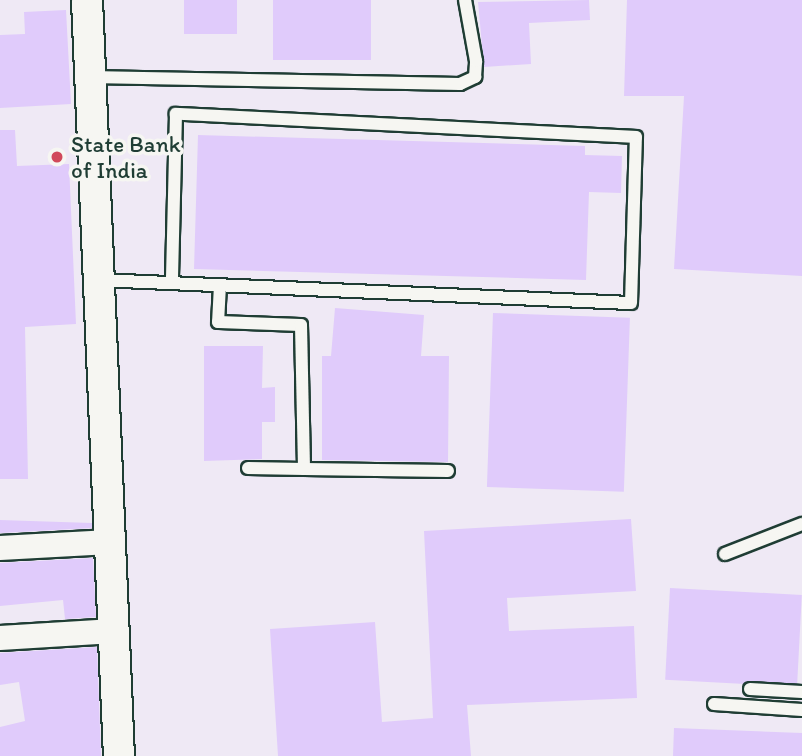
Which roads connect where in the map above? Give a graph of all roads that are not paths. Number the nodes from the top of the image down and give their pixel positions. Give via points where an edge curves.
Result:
1 (87, 0) edge
2 (465, 0) edge
3 (90, 77) junction
4 (99, 280) junction
5 (172, 283) junction
6 (220, 285) junction
7 (248, 468) dead end
8 (304, 469) junction
9 (448, 471) dead end
10 (802, 524) edge
11 (110, 542) junction
12 (0, 548) edge
13 (725, 554) dead end
14 (114, 631) junction
15 (0, 638) edge
16 (750, 689) dead end
17 (802, 692) edge
18 (714, 704) dead end
19 (802, 710) edge
20 (119, 756) edge

1 - 3 street
2 - 3 lane via 476,61 475,77 460,84
3 - 4 street
4 - 5 lane
4 - 11 street
5 - 6 lane
5 - 6 lane via 176,114 636,137 631,303
6 - 8 lane via 218,322 301,325
7 - 8 lane
8 - 9 lane
10 - 13 lane
11 - 12 street
11 - 14 street
14 - 15 street
14 - 20 street
16 - 17 lane
18 - 19 lane

